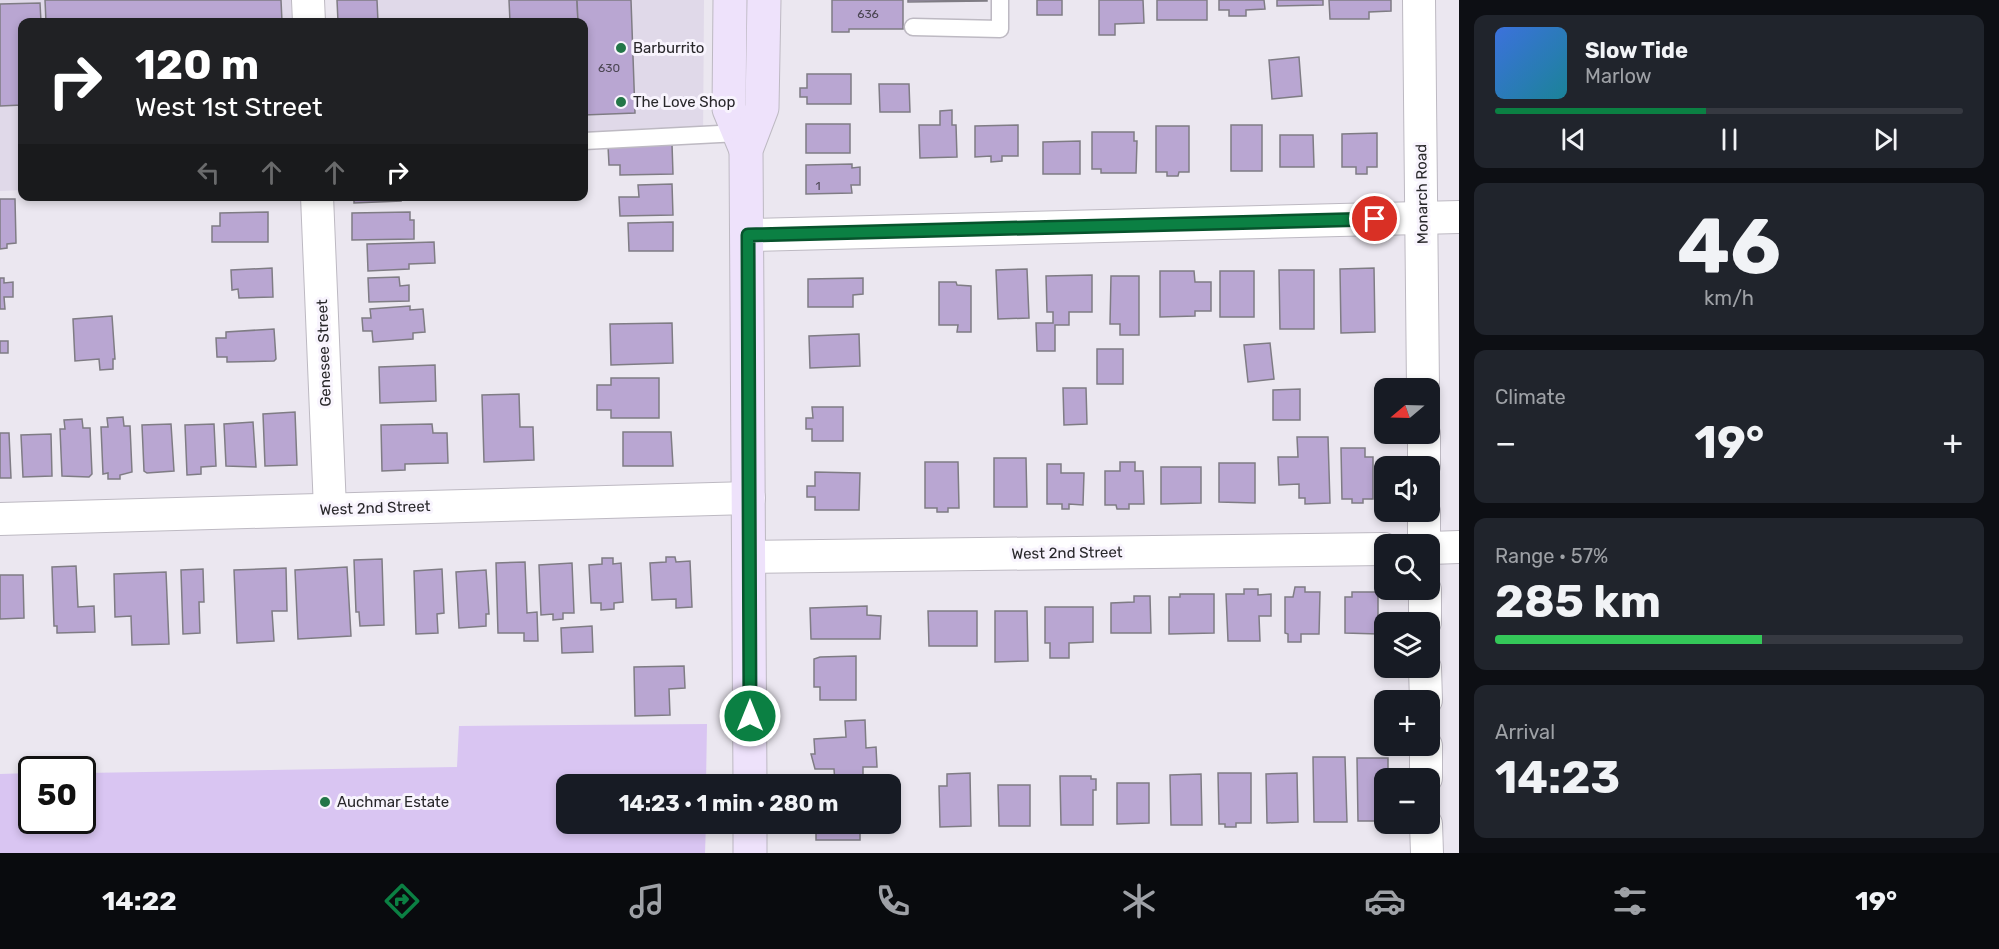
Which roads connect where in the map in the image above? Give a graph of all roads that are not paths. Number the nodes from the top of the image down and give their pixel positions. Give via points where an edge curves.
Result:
1 (308, 0) edge
2 (730, 0) edge
3 (764, 0) edge
4 (1000, 0) edge
5 (1419, 0) edge
6 (309, 18) edge
7 (913, 27) dead end
8 (588, 141) edge
9 (743, 142) junction
10 (317, 201) edge
11 (1422, 217) junction
12 (1459, 217) edge
13 (748, 235) junction
14 (1423, 378) edge
15 (749, 498) junction
16 (330, 509) junction
17 (0, 519) edge
18 (1459, 547) edge
19 (1440, 548) edge
20 (1374, 549) edge
21 (750, 557) junction
22 (750, 774) edge
23 (750, 834) edge
24 (1426, 834) edge
25 (750, 853) edge
26 (1427, 853) edge

1 - 6 street
2 - 9 main road via 729,109
3 - 9 main road via 762,108
4 - 7 lane via 1000,29
5 - 11 street, Monarch Road
8 - 9 lane
9 - 13 main road
10 - 16 street, Genesee Street
11 - 12 street
11 - 13 street
11 - 14 street, Monarch Road
13 - 15 main road
15 - 16 street, West 2nd Street
15 - 21 main road
16 - 17 street, West 2nd Street
18 - 19 street
20 - 21 street, West 2nd Street
21 - 22 main road
23 - 25 main road
24 - 26 street

